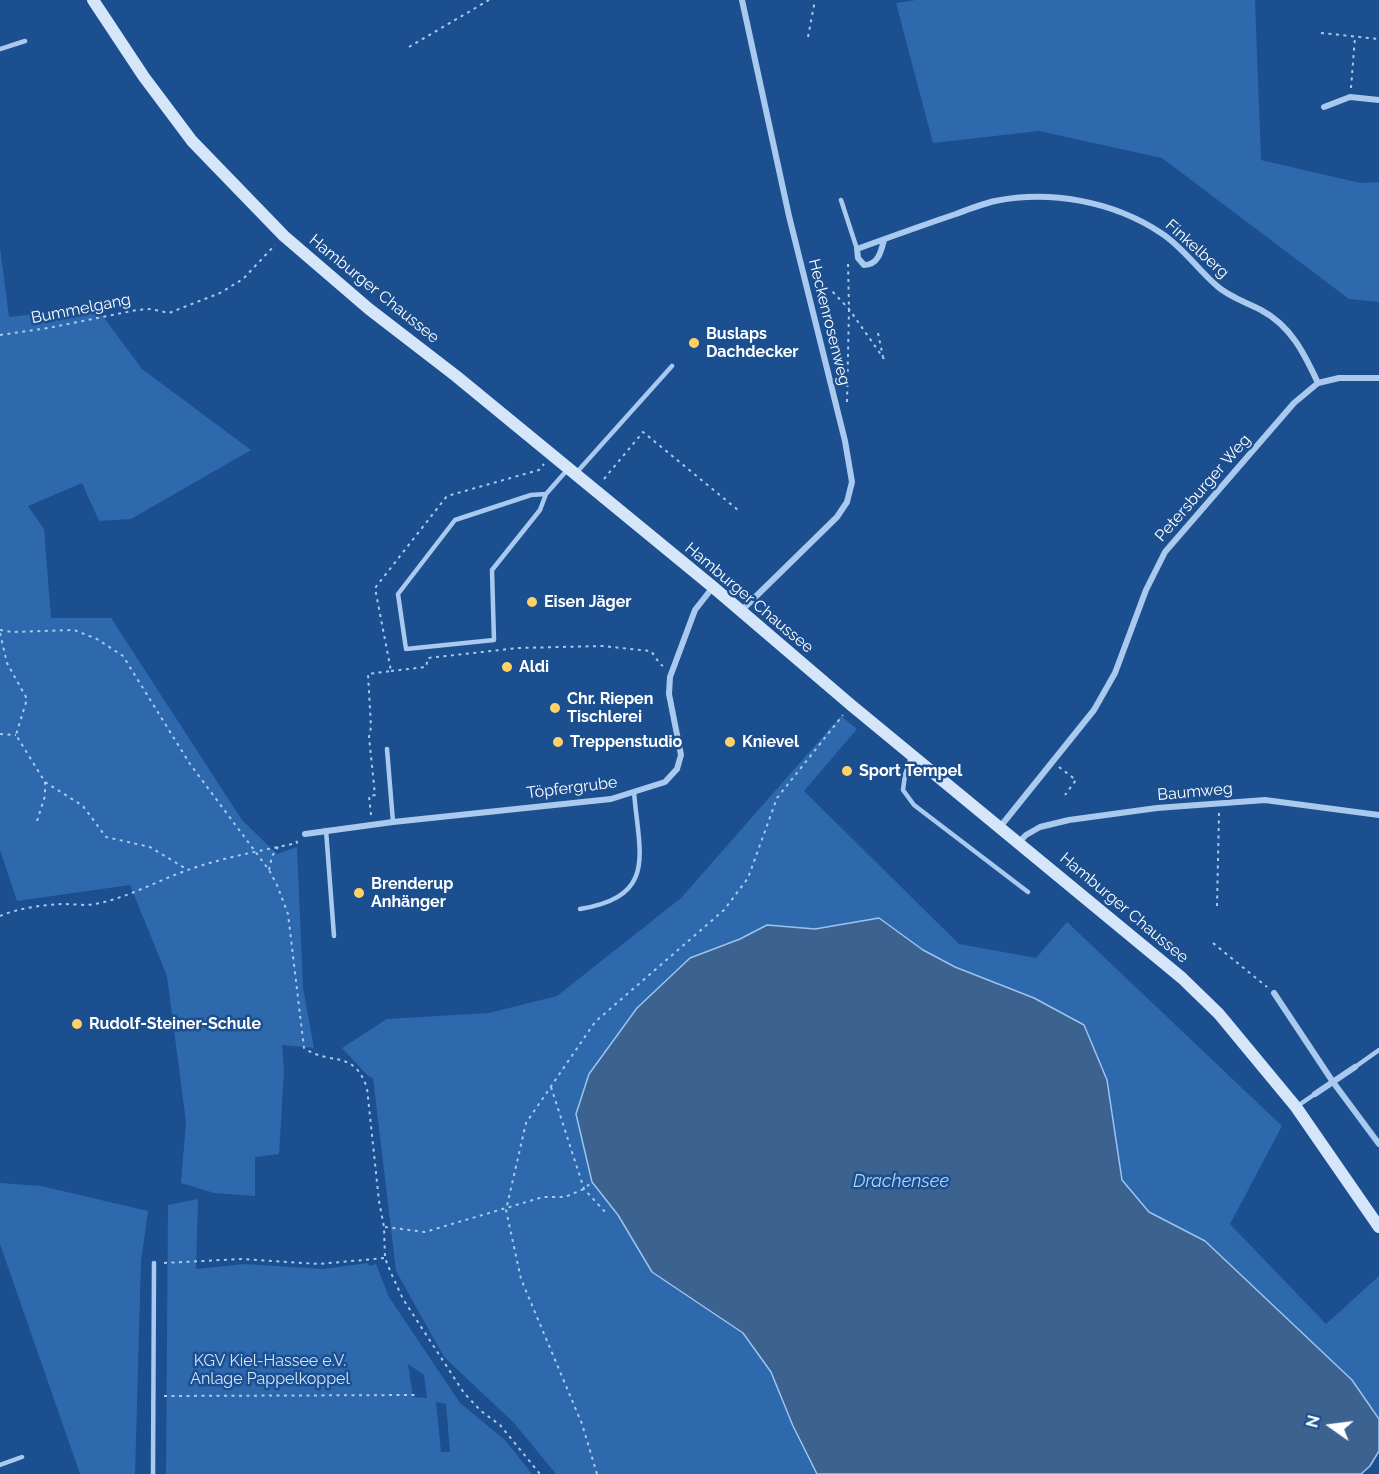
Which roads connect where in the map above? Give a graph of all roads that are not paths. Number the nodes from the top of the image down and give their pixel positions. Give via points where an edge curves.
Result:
1 (93, 0) edge
2 (742, 0) edge
3 (25, 41) dead end
4 (0, 49) edge
5 (1379, 100) edge
6 (1324, 107) dead end
7 (841, 200) dead end
8 (884, 240) junction
9 (857, 249) junction
10 (672, 366) dead end
11 (1379, 378) edge
12 (1318, 383) junction
13 (571, 472) junction
14 (546, 494) junction
15 (713, 587) junction
16 (741, 612) junction
17 (387, 749) dead end
18 (912, 754) junction
19 (634, 792) junction
20 (1379, 815) edge
21 (393, 822) junction
22 (1000, 827) junction
23 (326, 830) junction
24 (305, 834) road end
25 (1019, 842) junction
26 (1028, 892) dead end
27 (580, 909) dead end
28 (334, 936) dead end
29 (1274, 993) road end
30 (1379, 1050) edge
31 (1355, 1067) joint
32 (1334, 1082) junction
33 (1316, 1094) joint
34 (1296, 1107) junction
35 (1379, 1144) edge
36 (1379, 1227) edge
37 (154, 1263) road end
38 (22, 1457) dead end
39 (0, 1465) edge
40 (153, 1474) edge

1 - 13 main road, Hamburger Chaussee via 192,141 284,236
2 - 16 street, Heckenrosenweg via 852,482 847,502 837,517
3 - 4 lane
5 - 6 street via 1350,97
7 - 9 lane
8 - 9 street, Finkelberg
8 - 9 street via 877,259 869,265 858,258
8 - 12 street, Finkelberg via 1010,198 1071,199 1114,210 1161,233 1217,286 1286,327
10 - 13 lane
11 - 12 street via 1339,378
12 - 22 street, Petersburger Weg via 1294,403 1165,552 1146,590 1115,673 1094,710
13 - 14 lane
13 - 15 main road, Hamburger Chaussee
14 - 14 lane via 540,510 492,570 494,640 406,649 398,594 455,520 531,495
15 - 16 main road, Hamburger Chaussee
15 - 19 street, Töpfergrube via 695,610 673,671 669,694 681,755 677,769 665,782
16 - 18 main road, Hamburger Chaussee
17 - 21 lane
18 - 22 main road, Hamburger Chaussee
18 - 26 lane via 903,790 914,805
19 - 21 street, Töpfergrube via 611,799
19 - 27 lane via 640,863 636,880 622,896
20 - 25 street, Baumweg via 1265,800 1157,808 1040,827
21 - 23 street, Töpfergrube
22 - 25 main road, Hamburger Chaussee
23 - 24 street, Töpfergrube
23 - 28 lane
25 - 34 main road, Hamburger Chaussee via 1182,978 1246,1044
29 - 32 street
30 - 31 lane
31 - 32 street
32 - 33 street
32 - 35 street
33 - 34 lane
34 - 36 main road, Hamburger Chaussee
37 - 40 lane
38 - 39 lane

